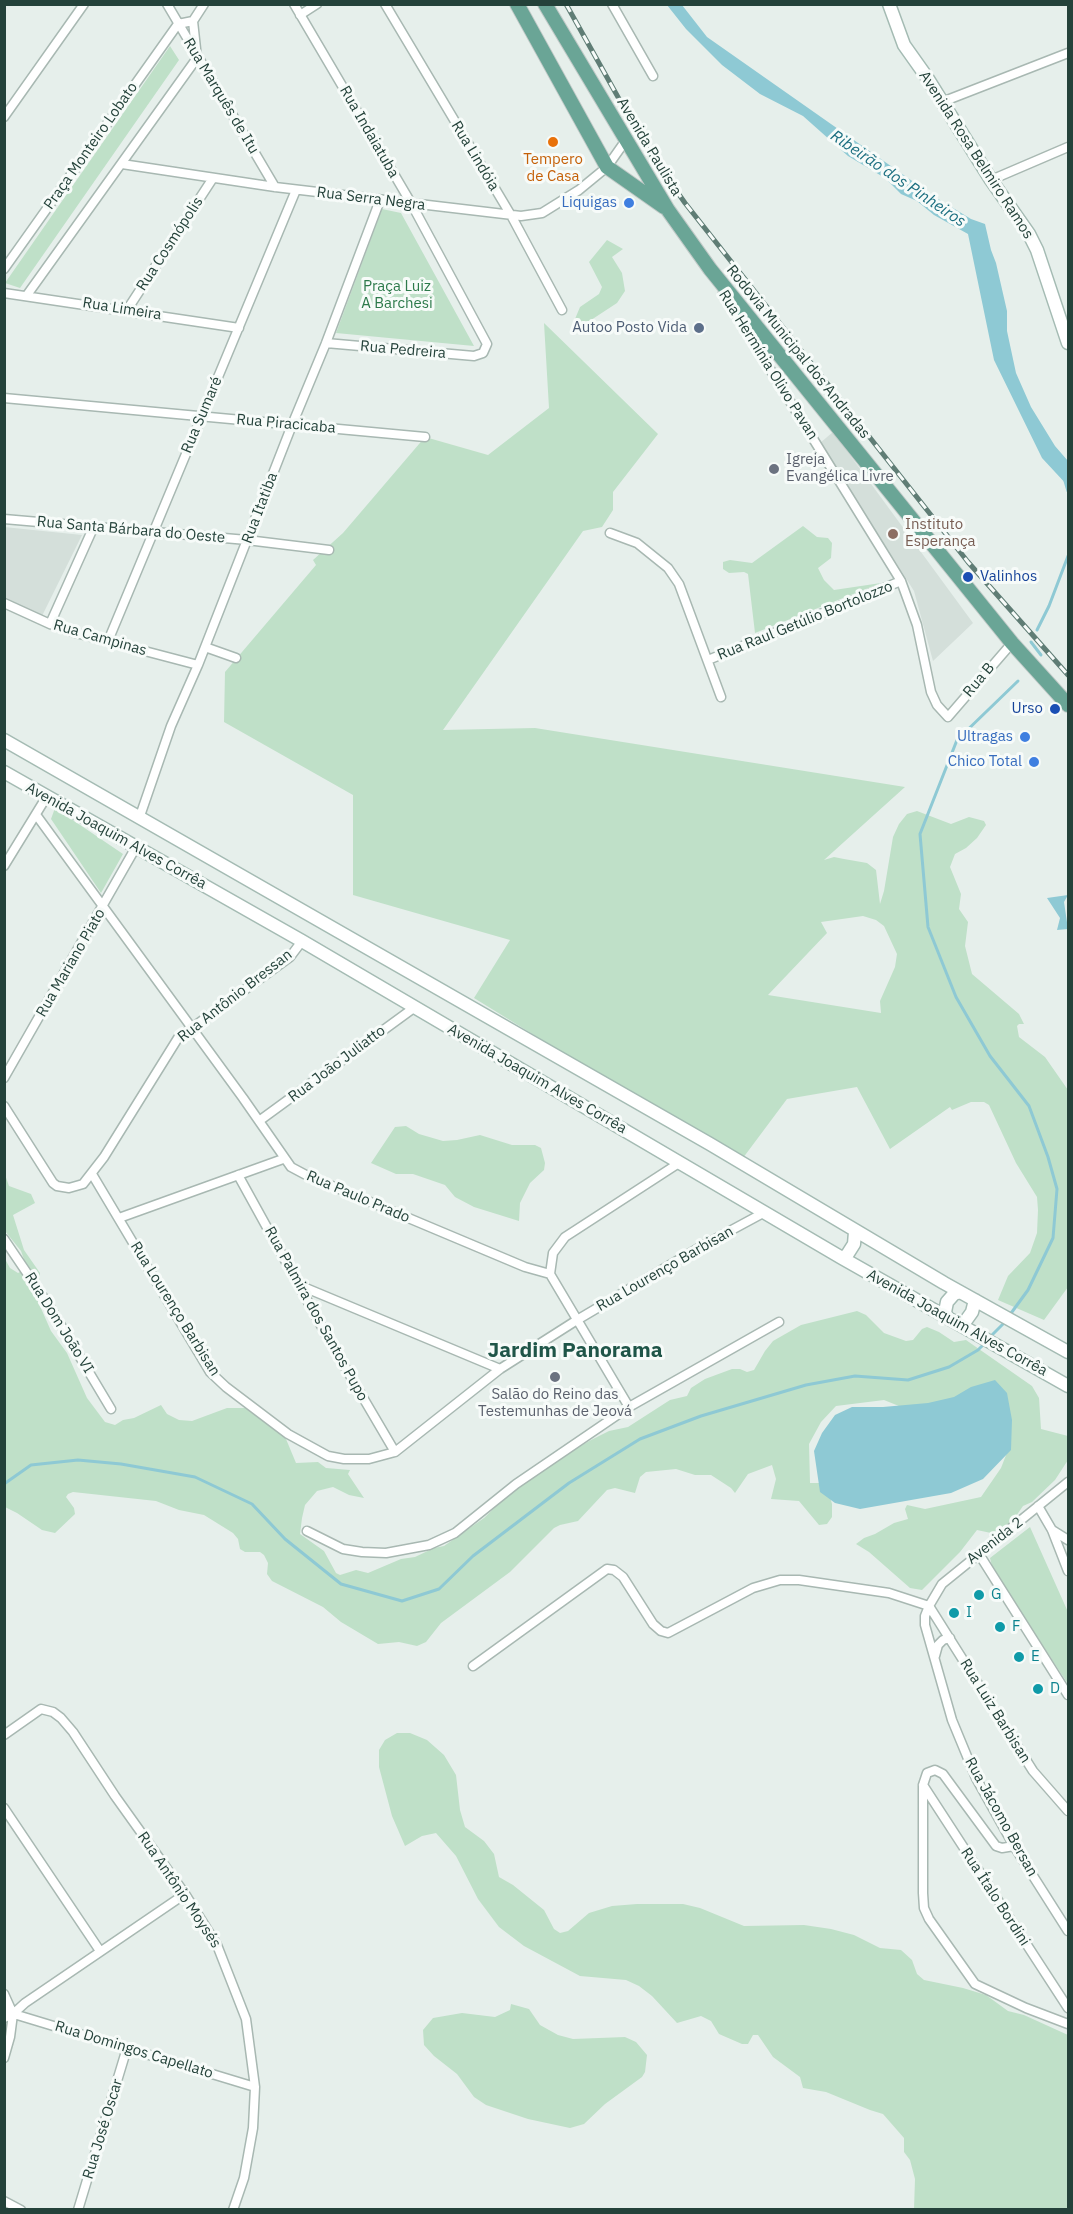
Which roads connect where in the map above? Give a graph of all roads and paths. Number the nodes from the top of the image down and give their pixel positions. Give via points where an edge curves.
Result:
1 (84, 4) edge
2 (167, 4) edge
3 (204, 4) edge
4 (294, 4) edge
5 (317, 4) edge
6 (385, 4) edge
7 (517, 4) edge
8 (545, 4) edge
9 (612, 4) edge
10 (889, 4) edge
11 (300, 15) junction
12 (193, 21) junction
13 (178, 24) junction
14 (1068, 53) edge
15 (197, 58) junction
16 (653, 76) dead end
17 (942, 102) junction
18 (4, 117) edge
19 (626, 140) junction
20 (1068, 147) edge
21 (122, 164) junction
22 (607, 167) junction
23 (213, 178) junction
24 (991, 180) junction
25 (275, 187) junction
26 (296, 190) junction
27 (380, 200) junction
28 (411, 203) junction
29 (668, 210) junction
30 (512, 217) junction
31 (4, 269) edge
32 (710, 269) junction
33 (4, 293) edge
34 (27, 295) junction
35 (127, 310) junction
36 (562, 310) dead end
37 (239, 328) junction
38 (326, 343) junction
39 (1068, 343) edge
40 (480, 355) joint
41 (4, 398) edge
42 (202, 416) junction
43 (292, 425) junction
44 (425, 437) dead end
45 (4, 519) edge
46 (94, 526) junction
47 (154, 532) junction
48 (610, 533) dead end
49 (247, 540) junction
50 (329, 550) dead end
51 (901, 581) junction
52 (4, 603) edge
53 (50, 624) junction
54 (108, 641) junction
55 (1012, 643) junction
56 (205, 647) junction
57 (236, 658) dead end
58 (708, 660) junction
59 (198, 665) junction
60 (721, 698) dead end
61 (1068, 705) edge
62 (948, 717) joint
63 (4, 740) edge
64 (4, 772) edge
65 (47, 796) junction
66 (37, 816) junction
67 (140, 816) junction
68 (136, 847) junction
69 (4, 866) edge
70 (104, 906) junction
71 (302, 941) junction
72 (415, 1007) junction
73 (191, 1028) junction
74 (4, 1078) edge
75 (4, 1106) edge
76 (260, 1121) junction
77 (283, 1159) junction
78 (679, 1163) junction
79 (92, 1174) junction
80 (238, 1175) junction
81 (765, 1212) junction
82 (119, 1218) junction
83 (855, 1232) junction
84 (4, 1239) edge
85 (842, 1258) junction
86 (550, 1274) junction
87 (300, 1286) junction
88 (960, 1292) junction
89 (975, 1300) junction
90 (947, 1317) junction
91 (577, 1320) junction
92 (779, 1322) dead end
93 (962, 1326) junction
94 (1068, 1352) edge
95 (500, 1369) junction
96 (1068, 1386) edge
97 (629, 1407) junction
98 (111, 1409) dead end
99 (395, 1452) junction
100 (1068, 1482) edge
101 (1038, 1506) junction
102 (1052, 1530) junction
103 (307, 1531) dead end
104 (1068, 1540) edge
105 (979, 1554) junction
106 (1068, 1571) edge
107 (929, 1606) junction
108 (950, 1638) junction
109 (935, 1663) junction
110 (473, 1666) dead end
111 (1068, 1695) edge
112 (4, 1735) edge
113 (923, 1785) junction
114 (4, 1808) edge
115 (1068, 1811) edge
116 (1014, 1846) junction
117 (185, 1894) junction
118 (1068, 1931) edge
119 (100, 1951) junction
120 (4, 1994) edge
121 (1068, 2008) edge
122 (7, 2014) edge
123 (1068, 2024) edge
124 (127, 2048) junction
125 (4, 2058) edge
126 (255, 2087) junction
127 (4, 2201) edge
128 (21, 2210) edge
129 (78, 2210) edge
130 (233, 2210) edge

1 - 18 street
2 - 13 street, Rua Marquês de Itu
3 - 12 street
4 - 11 street, Rua Indaiatuba
5 - 11 street
6 - 30 street, Rua Lindóia
7 - 22 main road, Avenida Paulista
8 - 19 main road, Avenida Paulista
9 - 16 street
10 - 17 main road, Avenida Rosa Belmiro Ramos via 904,45
11 - 28 street, Rua Indaiatuba
12 - 13 street
12 - 15 street
13 - 15 street, Rua Marquês de Itu
13 - 31 street, Praça Monteiro Lobato
14 - 17 street
15 - 21 street
15 - 25 street, Rua Marquês de Itu
17 - 24 main road, Avenida Rosa Belmiro Ramos
19 - 22 street, Rua Serra Negra
19 - 29 main road, Avenida Paulista
20 - 24 street
21 - 23 street, Rua Serra Negra
21 - 34 street
22 - 29 main road, Avenida Paulista
22 - 30 street, Rua Serra Negra via 542,213
23 - 25 street, Rua Serra Negra
23 - 35 street, Rua Cosmópolis
24 - 39 main road, Avenida Rosa Belmiro Ramos via 1033,242
25 - 26 street, Rua Serra Negra
26 - 27 street, Rua Serra Negra
26 - 37 street, Rua Sumaré
27 - 28 street, Rua Serra Negra
27 - 38 street, Rua Itatiba
28 - 30 street, Rua Serra Negra
28 - 40 street, Rua Indaiatuba via 487,344
29 - 32 main road, Rodovia Municipal dos Andradas
30 - 36 street, Rua Lindóia
32 - 51 street, Rua Hermínia Olivo Pavan
32 - 55 main road, Rodovia Municipal dos Andradas
33 - 34 street, Rua Limeira
34 - 35 street, Rua Limeira
35 - 37 street, Rua Limeira
37 - 42 street, Rua Sumaré
38 - 40 street, Rua Pedreira
38 - 43 street, Rua Itatiba
41 - 42 street, Rua Piracicaba
42 - 43 street, Rua Piracicaba
42 - 47 street, Rua Sumaré
43 - 44 street, Rua Piracicaba
43 - 49 street, Rua Itatiba
45 - 46 street, Rua Santa Bárbara do Oeste
46 - 47 street, Rua Santa Bárbara do Oeste
46 - 53 street
47 - 49 street, Rua Santa Bárbara do Oeste
47 - 54 street, Rua Sumaré
48 - 58 street via 637,543 668,568
49 - 50 street, Rua Santa Bárbara do Oeste
49 - 56 street, Rua Itatiba
51 - 58 street, Rua Raul Getúlio Bortolozzo
51 - 62 street, Rua Hermínia Olivo Pavan via 917,625 931,692
52 - 53 street, Rua Campinas
53 - 54 street, Rua Campinas
54 - 59 street, Rua Campinas
55 - 61 main road, Rodovia Municipal dos Andradas
55 - 62 street, Rua B
56 - 57 street
56 - 59 street, Rua Itatiba
58 - 60 street
59 - 67 street, Rua Itatiba via 171,726
63 - 67 main road, Avenida Joaquim Alves Corrêa
64 - 65 main road, Avenida Joaquim Alves Corrêa
65 - 66 street
65 - 68 main road, Avenida Joaquim Alves Corrêa
66 - 69 street
66 - 70 street, Rua Paulo Prado
67 - 83 main road, Avenida Joaquim Alves Corrêa via 710,1144
68 - 70 street, Rua Mariano Piato
68 - 71 main road, Avenida Joaquim Alves Corrêa
70 - 73 street, Rua Paulo Prado
70 - 74 street, Rua Mariano Piato
71 - 72 main road, Avenida Joaquim Alves Corrêa
71 - 73 street, Rua Antônio Bressan via 290,957
72 - 76 street, Rua João Juliatto
72 - 78 main road, Avenida Joaquim Alves Corrêa
73 - 76 street, Rua Paulo Prado
73 - 79 street, Rua Antônio Bressan via 171,1048
75 - 79 street via 57,1186 76,1187
76 - 77 street, Rua Paulo Prado
77 - 80 street
77 - 86 street, Rua Paulo Prado via 306,1175
78 - 81 main road, Avenida Joaquim Alves Corrêa
78 - 86 street via 565,1237 553,1253
79 - 82 street, Rua Lourenço Barbisan
80 - 82 street
80 - 87 street, Rua Palmira dos Santos Pupo
81 - 85 main road, Avenida Joaquim Alves Corrêa
81 - 91 street, Rua Lourenço Barbisan
82 - 99 street, Rua Lourenço Barbisan via 216,1379 288,1434 328,1456 369,1459
83 - 85 main road via 854,1244
83 - 88 main road, Avenida Joaquim Alves Corrêa
84 - 98 street, Rua Dom João VI
85 - 90 main road, Avenida Joaquim Alves Corrêa
86 - 91 street
87 - 95 street
87 - 99 street, Rua Palmira dos Santos Pupo
88 - 89 main road, Avenida Joaquim Alves Corrêa
88 - 90 main road via 947,1302
89 - 93 main road
89 - 94 main road, Avenida Joaquim Alves Corrêa
90 - 93 main road, Avenida Joaquim Alves Corrêa
91 - 95 street, Rua Lourenço Barbisan
91 - 97 street
92 - 97 street
93 - 96 main road, Avenida Joaquim Alves Corrêa
95 - 99 street, Rua Lourenço Barbisan
97 - 103 street via 516,1484 455,1533 429,1545 386,1553 362,1552 343,1549
100 - 101 street, Avenida 2
101 - 102 street
101 - 105 street, Avenida 2
102 - 104 street
102 - 106 street
105 - 107 street, Avenida 2 via 942,1584
105 - 111 street
107 - 108 street, Rua Luiz Barbisan
107 - 109 street, Rua Jácomo Bersan via 925,1624
107 - 110 street via 889,1593 780,1580 753,1588 668,1634 653,1624 623,1577 607,1569
108 - 109 street via 938,1645
108 - 115 street, Rua Luiz Barbisan via 1032,1771
109 - 116 street, Rua Jácomo Bersan via 964,1752
112 - 117 street, Rua Antônio Moysés via 41,1710 53,1712 73,1732
113 - 116 street via 927,1773 935,1770 943,1774 996,1846
113 - 121 street, Rua Ítalo Bordini
113 - 123 street via 923,1893 929,1920 975,1983
114 - 119 street
116 - 118 street, Rua Jácomo Bersan
117 - 119 street
117 - 126 street, Rua Antônio Moysés via 217,1945 246,2019
119 - 122 street
120 - 122 street
122 - 124 street, Rua Domingos Capellato
122 - 125 street via 10,2037
124 - 126 street, Rua Domingos Capellato
124 - 129 street, Rua José Oscar
126 - 130 street, Rua Antônio Moysés via 248,2158
127 - 128 street

